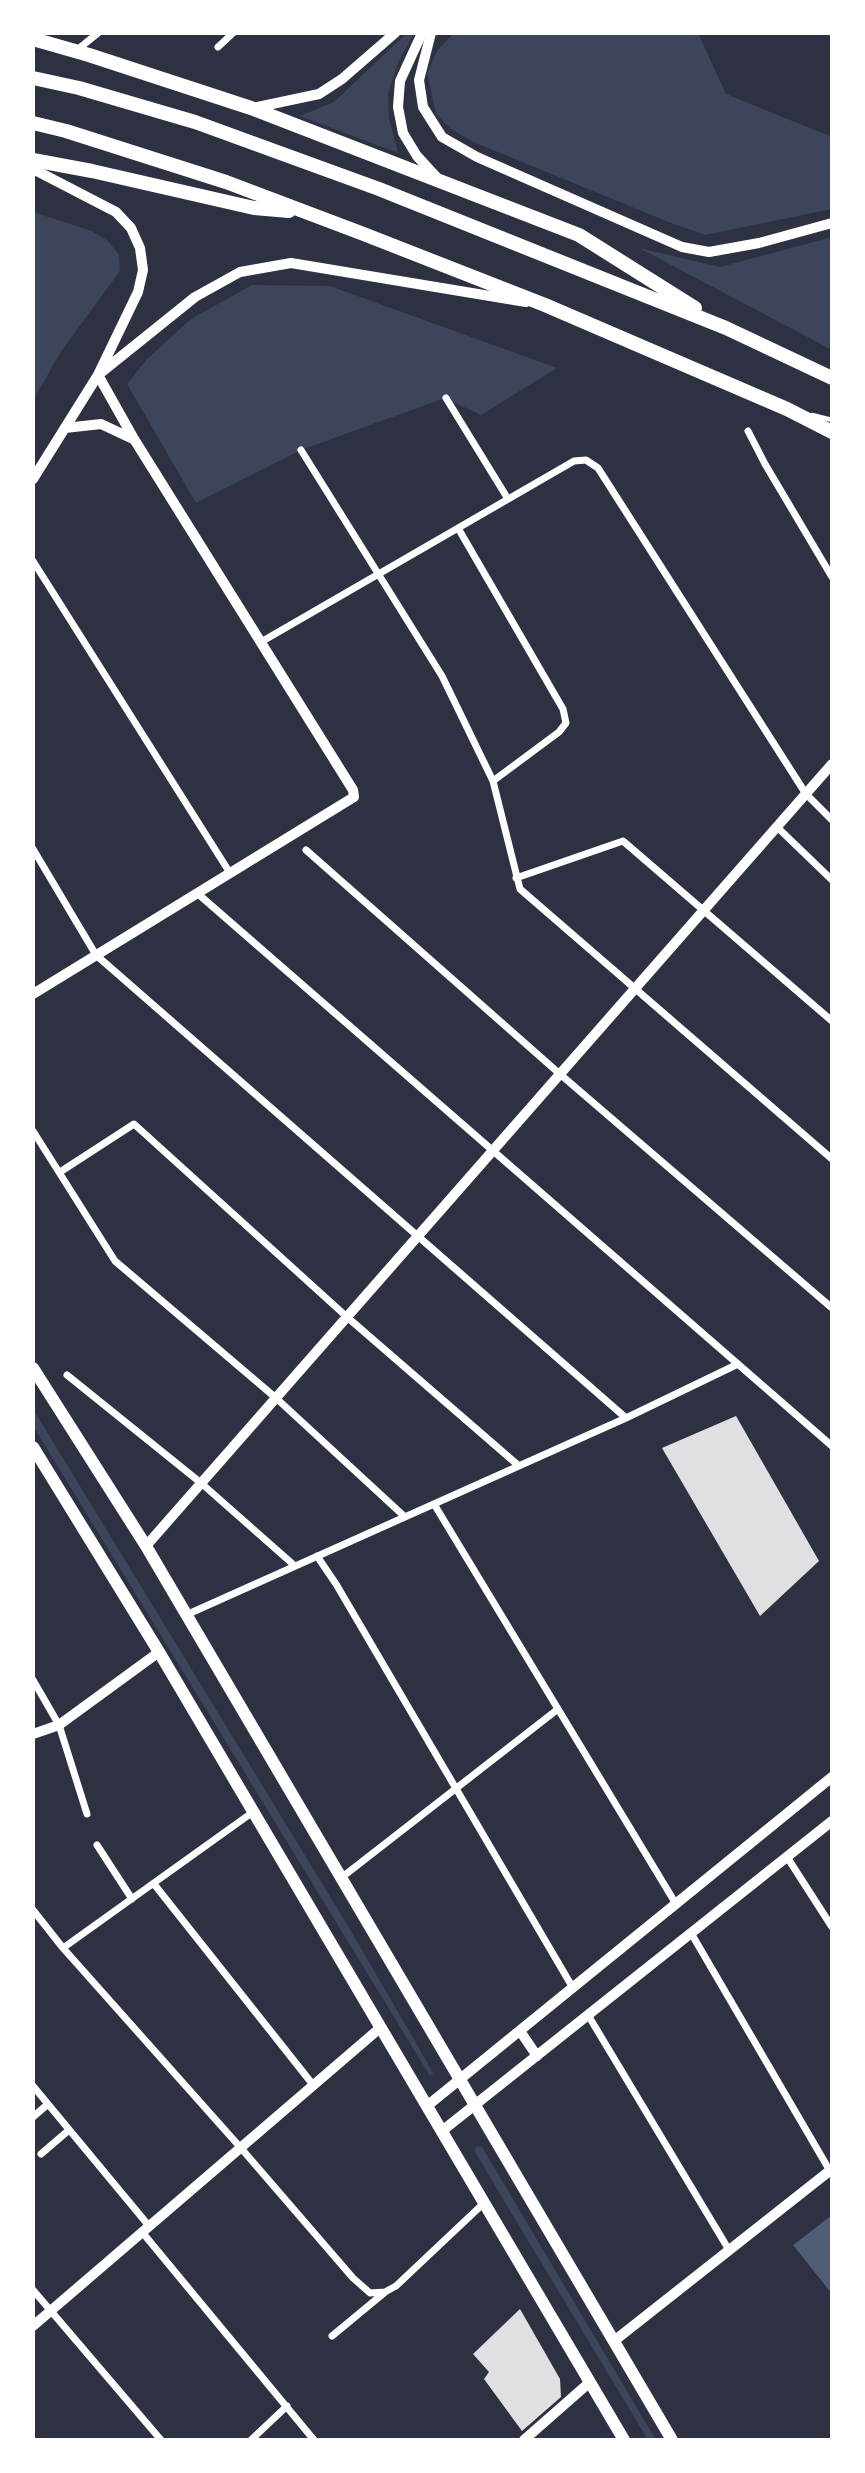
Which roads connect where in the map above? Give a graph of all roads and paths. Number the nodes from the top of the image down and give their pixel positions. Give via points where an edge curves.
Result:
1 (98, 33) edge
2 (233, 33) edge
3 (396, 33) edge
4 (422, 33) edge
5 (431, 33) edge
6 (33, 39) edge
7 (218, 47) dead end
8 (76, 51) junction
9 (33, 78) edge
10 (251, 108) junction
11 (33, 123) edge
12 (33, 160) edge
13 (33, 169) edge
14 (441, 182) junction
15 (304, 212) junction
16 (832, 223) edge
17 (545, 305) junction
18 (726, 328) junction
19 (98, 375) junction
20 (832, 378) edge
21 (446, 398) dead end
22 (787, 409) junction
23 (832, 420) edge
24 (65, 428) junction
25 (748, 431) dead end
26 (832, 432) edge
27 (134, 439) junction
28 (301, 450) dead end
29 (33, 479) edge
30 (508, 499) junction
31 (458, 528) junction
32 (33, 561) edge
33 (378, 574) junction
34 (832, 576) edge
35 (261, 642) junction
36 (832, 764) edge
37 (493, 781) junction
38 (806, 794) junction
39 (832, 820) edge
40 (777, 827) junction
41 (33, 849) edge
42 (306, 850) dead end
43 (230, 873) junction
44 (516, 878) junction
45 (832, 880) edge
46 (197, 893) junction
47 (704, 910) junction
48 (96, 955) junction
49 (635, 989) junction
50 (33, 994) edge
51 (832, 1021) edge
52 (560, 1074) junction
53 (33, 1131) edge
54 (493, 1151) junction
55 (832, 1159) edge
56 (60, 1172) junction
57 (418, 1236) junction
58 (832, 1308) edge
59 (347, 1317) junction
60 (738, 1364) junction
61 (33, 1368) edge
62 (67, 1375) dead end
63 (276, 1398) junction
64 (626, 1418) junction
65 (832, 1446) edge
66 (33, 1447) edge
67 (519, 1466) junction
68 (201, 1483) junction
69 (434, 1504) junction
70 (405, 1517) junction
71 (146, 1546) junction
72 (317, 1556) junction
73 (295, 1566) junction
74 (186, 1615) junction
75 (159, 1652) junction
76 (33, 1680) edge
77 (558, 1709) junction
78 (59, 1725) junction
79 (33, 1734) edge
80 (832, 1777) edge
81 (456, 1789) junction
82 (253, 1812) junction
83 (87, 1814) dead end
84 (832, 1821) edge
85 (97, 1845) dead end
86 (787, 1857) junction
87 (341, 1878) junction
88 (154, 1884) junction
89 (132, 1899) junction
90 (676, 1904) junction
91 (33, 1910) edge
92 (832, 1927) edge
93 (691, 1933) junction
94 (62, 1948) junction
95 (573, 1988) junction
96 (588, 2015) junction
97 (380, 2028) junction
98 (520, 2031) junction
99 (537, 2056) junction
100 (460, 2080) junction
101 (33, 2086) edge
102 (314, 2086) junction
103 (48, 2104) junction
104 (475, 2105) junction
105 (427, 2106) junction
106 (33, 2117) edge
107 (69, 2130) junction
108 (442, 2131) junction
109 (240, 2147) junction
110 (41, 2154) dead end
111 (831, 2170) edge
112 (484, 2203) junction
113 (146, 2229) junction
114 (729, 2250) junction
115 (33, 2290) edge
116 (384, 2292) junction
117 (51, 2311) junction
118 (33, 2326) edge
119 (332, 2336) dead end
120 (614, 2341) junction
121 (590, 2382) junction
122 (287, 2406) junction
123 (161, 2440) edge
124 (251, 2440) edge
125 (314, 2440) edge
126 (524, 2440) edge
127 (624, 2440) edge
128 (672, 2440) edge

1 - 8 street
2 - 7 street
3 - 10 main road via 319,94
4 - 14 main road via 400,80 398,107 403,133 416,156
5 - 16 street via 419,80 423,107 442,137 477,157 682,247 709,252
6 - 8 highway
8 - 10 highway
9 - 18 highway via 219,131 391,194
10 - 14 highway
11 - 15 highway via 226,182
12 - 15 highway via 254,208
13 - 19 main road via 116,212 131,228 140,248 143,270 138,292
14 - 18 highway via 579,235
15 - 17 highway
17 - 19 main road via 291,263 240,272 195,297
17 - 22 highway
18 - 20 highway
19 - 24 main road
19 - 27 street
21 - 30 street
22 - 23 lane
22 - 26 highway
24 - 27 street via 101,424
24 - 29 main road
25 - 34 street
27 - 35 street
28 - 33 street
30 - 31 street
30 - 38 street via 574,460 586,460 598,468
31 - 33 street
31 - 37 street via 563,709 566,723
32 - 43 street
33 - 35 street
33 - 37 street via 442,676
35 - 43 street via 354,797
36 - 38 street
37 - 44 street
38 - 39 street
38 - 40 street
40 - 45 street
40 - 47 street
41 - 48 street
42 - 52 street
43 - 46 street
44 - 47 street via 623,841
44 - 49 street via 531,900
46 - 48 street
46 - 54 street
47 - 49 street
47 - 51 street
48 - 50 street
48 - 57 street
49 - 52 street
49 - 55 street
52 - 54 street
52 - 58 street
53 - 56 street
54 - 57 street
54 - 60 street
56 - 59 street via 134,1124
56 - 63 street via 115,1261
57 - 59 street
57 - 64 street
59 - 63 street
59 - 67 street
60 - 64 street
60 - 65 street
61 - 71 main road
62 - 68 street
63 - 68 street
63 - 70 street
64 - 67 street
66 - 75 main road
67 - 69 street
68 - 71 street
68 - 73 street
69 - 70 street
69 - 77 street
70 - 72 street
71 - 74 main road
72 - 73 street
72 - 81 street
73 - 74 street
74 - 87 main road
75 - 78 street
75 - 82 main road
76 - 78 street
77 - 81 street
77 - 90 street
78 - 79 street
78 - 83 street
80 - 90 street
81 - 87 street
81 - 95 street
82 - 88 street
82 - 97 main road
84 - 86 street
85 - 89 street
86 - 92 street
86 - 93 street
87 - 100 main road
88 - 89 street
88 - 102 street
89 - 94 street
90 - 95 street
91 - 94 street
93 - 96 street
93 - 111 street
94 - 109 street
95 - 98 street
96 - 99 street
96 - 114 street
97 - 102 street
97 - 105 main road
98 - 99 street
98 - 100 street
99 - 104 street
100 - 104 main road
100 - 105 street
101 - 103 street
102 - 109 street
103 - 106 street
103 - 107 street
104 - 108 street
104 - 120 main road
105 - 108 main road
107 - 110 street
107 - 113 street
108 - 112 main road
109 - 113 street
109 - 116 street via 353,2278 370,2293
111 - 114 street
112 - 116 street
112 - 121 main road
113 - 117 street
113 - 122 street
114 - 120 street
115 - 117 street
116 - 119 street
117 - 118 street
117 - 123 street
120 - 128 main road
121 - 126 street
121 - 127 main road
122 - 124 street
122 - 125 street

